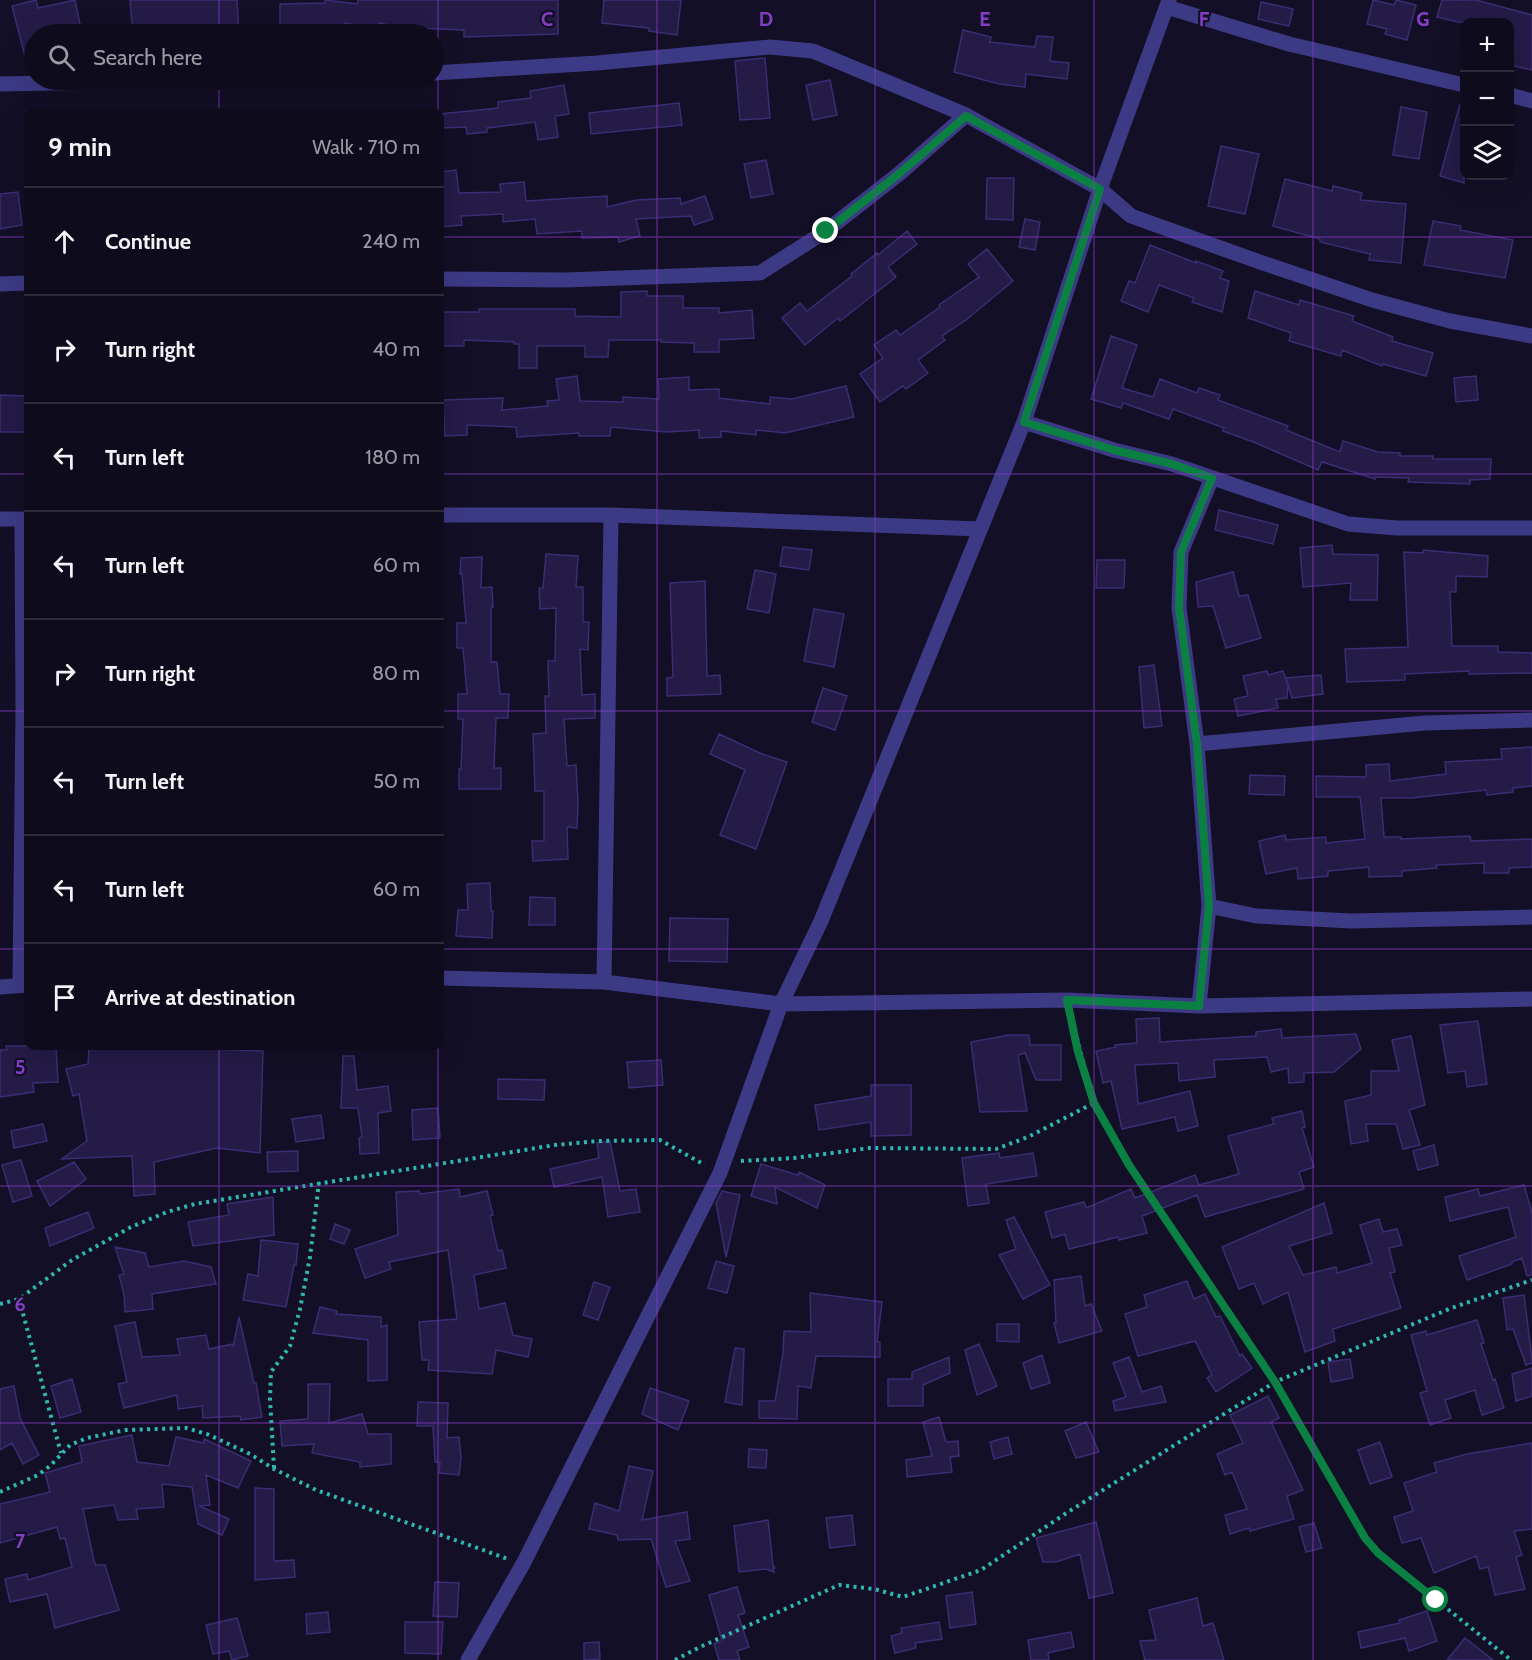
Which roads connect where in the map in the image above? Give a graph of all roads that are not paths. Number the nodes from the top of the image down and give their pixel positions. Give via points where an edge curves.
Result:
1 (1168, 3) edge
2 (444, 72) edge
3 (0, 84) edge
4 (24, 84) edge
5 (1460, 84) edge
6 (1514, 96) edge
7 (1532, 101) edge
8 (966, 116) junction
9 (1100, 189) junction
10 (444, 279) edge
11 (24, 283) edge
12 (0, 284) edge
13 (1532, 336) edge
14 (1024, 422) junction
15 (1212, 478) junction
16 (444, 515) edge
17 (611, 515) junction
18 (0, 519) edge
19 (24, 519) edge
20 (1532, 528) edge
21 (980, 529) junction
22 (1532, 720) edge
23 (1197, 744) junction
24 (1209, 906) junction
25 (1532, 917) edge
26 (444, 978) edge
27 (604, 982) junction
28 (24, 985) edge
29 (0, 987) edge
30 (1532, 999) edge
31 (782, 1004) junction
32 (1199, 1006) junction
33 (468, 1660) edge

1 - 5 street via 1289,44
1 - 9 street
2 - 8 street via 792,48 813,51
3 - 4 street
6 - 7 street
8 - 9 street
8 - 10 street via 826,231 760,273 565,280
9 - 13 street via 1131,216 1257,261 1372,300 1450,321
9 - 14 street
11 - 12 street
14 - 15 street
14 - 21 street
15 - 20 street via 1348,524
15 - 23 street via 1181,552 1179,608
16 - 17 street
17 - 21 street
17 - 27 street
18 - 19 street
21 - 31 street via 821,921
22 - 23 street via 1425,723
23 - 24 street
24 - 25 street via 1256,916 1351,921
24 - 32 street
26 - 27 street
27 - 31 street
28 - 29 street
30 - 32 street
31 - 32 street via 1067,1000
31 - 33 street via 720,1173 523,1564

